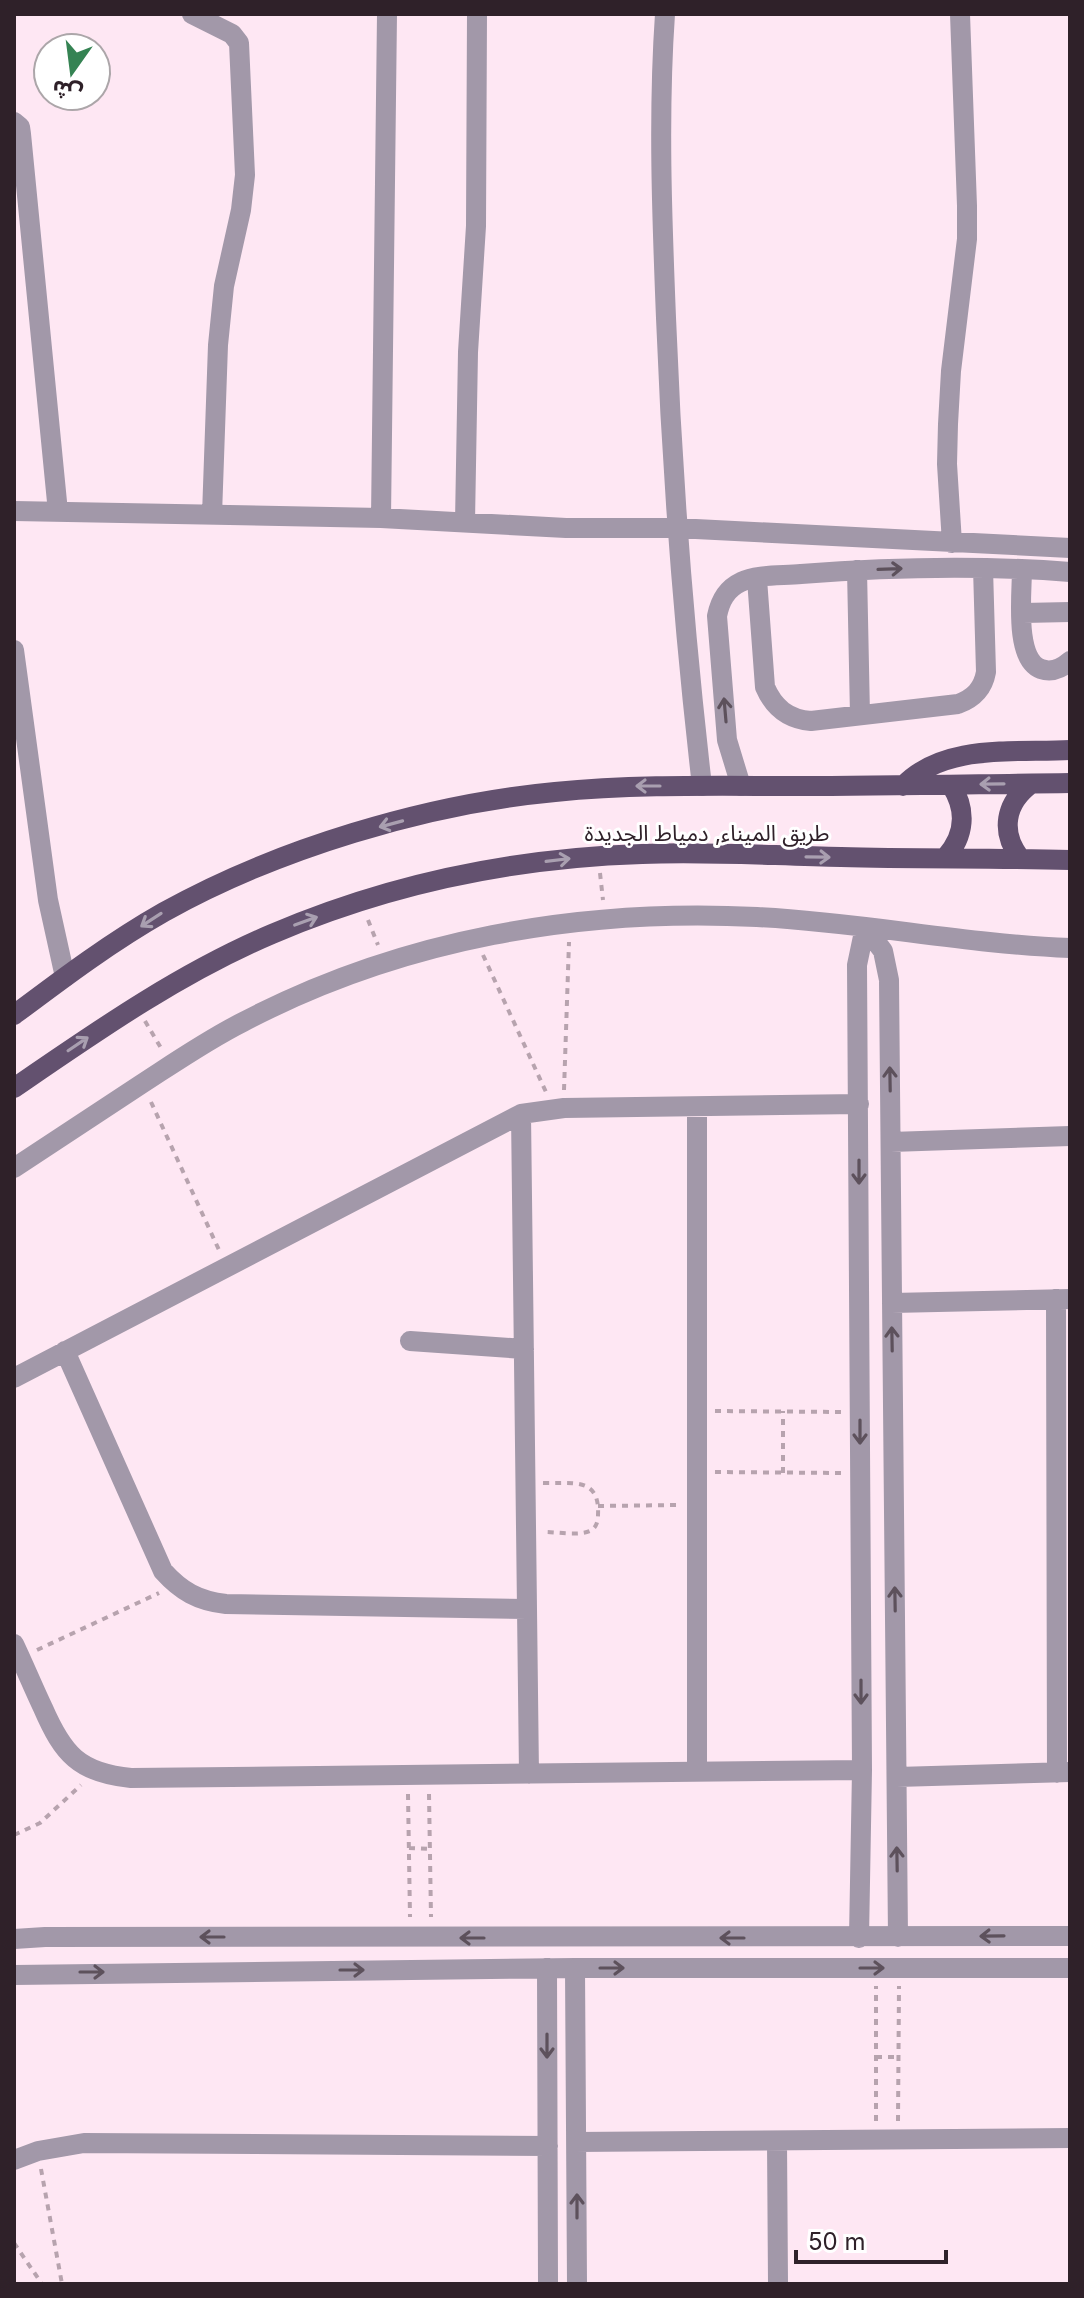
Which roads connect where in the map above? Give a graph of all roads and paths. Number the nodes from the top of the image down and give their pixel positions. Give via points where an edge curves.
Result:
1 (192, 14) edge
2 (387, 14) edge
3 (477, 14) edge
4 (665, 14) edge
5 (960, 14) edge
6 (14, 122) edge
7 (14, 511) edge
8 (58, 512) junction
9 (212, 515) junction
10 (381, 518) junction
11 (465, 522) junction
12 (676, 528) junction
13 (952, 543) junction
14 (1070, 548) edge
15 (983, 568) junction
16 (1022, 569) junction
17 (857, 570) junction
18 (1070, 572) edge
19 (757, 579) junction
20 (1070, 612) edge
21 (1023, 613) junction
22 (14, 650) edge
23 (1070, 661) edge
24 (860, 715) junction
25 (1070, 750) edge
26 (1070, 783) edge
27 (1031, 784) junction
28 (951, 785) junction
29 (702, 786) junction
30 (741, 786) junction
31 (903, 786) junction
32 (598, 856) junction
33 (945, 858) junction
34 (1020, 858) junction
35 (1070, 860) edge
36 (361, 901) junction
37 (604, 918) junction
38 (569, 923) junction
39 (865, 927) junction
40 (476, 939) junction
41 (1070, 948) edge
42 (385, 962) junction
43 (65, 977) junction
44 (136, 1006) junction
45 (14, 1015) edge
46 (170, 1064) junction
47 (142, 1084) junction
48 (14, 1088) edge
49 (859, 1104) junction
50 (697, 1107) junction
51 (559, 1108) junction
52 (521, 1114) junction
53 (1070, 1136) edge
54 (891, 1142) junction
55 (14, 1168) edge
56 (227, 1267) junction
57 (1063, 1299) edge
58 (892, 1303) junction
59 (410, 1341) dead end
60 (524, 1349) junction
61 (65, 1351) junction
62 (14, 1378) edge
63 (697, 1411) junction
64 (783, 1411) junction
65 (860, 1412) junction
66 (697, 1472) junction
67 (783, 1473) junction
68 (860, 1473) junction
69 (526, 1483) junction
70 (697, 1504) junction
71 (598, 1506) junction
72 (526, 1532) junction
73 (176, 1585) junction
74 (527, 1609) junction
75 (17, 1651) edge
76 (862, 1770) junction
77 (94, 1771) junction
78 (697, 1772) junction
79 (1063, 1772) edge
80 (529, 1774) junction
81 (408, 1776) junction
82 (429, 1776) junction
83 (897, 1777) junction
84 (14, 1835) edge
85 (409, 1848) junction
86 (430, 1849) junction
87 (1070, 1936) edge
88 (898, 1937) junction
89 (420, 1938) junction
90 (859, 1938) junction
91 (14, 1939) edge
92 (547, 1968) junction
93 (575, 1968) junction
94 (876, 1968) junction
95 (899, 1968) junction
96 (1070, 1968) edge
97 (14, 1975) edge
98 (876, 2057) junction
99 (898, 2057) junction
100 (1070, 2138) edge
101 (876, 2140) junction
102 (898, 2140) junction
103 (777, 2141) junction
104 (576, 2142) junction
105 (548, 2146) junction
106 (38, 2151) junction
107 (14, 2160) edge
108 (14, 2243) edge
109 (42, 2284) edge
110 (62, 2284) edge
111 (548, 2284) edge
112 (577, 2284) edge
113 (778, 2284) edge

1 - 9 street via 239,43 246,149 218,345
2 - 10 street
3 - 11 street via 476,226
4 - 12 street via 664,281
5 - 13 street via 967,239 948,424
6 - 8 street via 21,134
7 - 8 street
8 - 9 street
9 - 10 street
10 - 11 street
11 - 12 street
12 - 13 street
12 - 29 street
13 - 14 street
15 - 16 street
17 -> 15 street
15 - 24 street via 986,672 980,689 958,704
16 - 18 street
16 - 21 street
17 - 19 street
17 - 24 street
19 - 24 street via 765,687 775,705 801,720
30 -> 19 street via 727,740 717,616 730,589
20 - 21 street
21 - 23 street via 1024,650 1033,664 1056,670
22 - 43 street via 48,900
25 - 31 main road via 951,757 925,767
26 - 27 main road, طريق الميناء, دمياط الجديدة
27 -> 28 main road, طريق الميناء, دمياط الجديدة
27 - 34 main road via 1014,801 1007,825
28 - 31 main road, طريق الميناء, دمياط الجديدة
28 - 33 main road via 963,817 958,840
29 - 30 main road, طريق الميناء, دمياط الجديدة
29 -> 43 main road, طريق الميناء, دمياط الجديدة via 553,792 392,823 313,846 164,912
30 - 31 main road, طريق الميناء, دمياط الجديدة
32 -> 33 main road, طريق الميناء, دمياط الجديدة
36 -> 32 main road, طريق الميناء, دمياط الجديدة via 492,868
32 - 37 path
33 - 34 main road, طريق الميناء, دمياط الجديدة
34 - 35 main road, طريق الميناء, دمياط الجديدة
36 - 42 path
44 -> 36 main road, طريق الميناء, دمياط الجديدة via 273,933
37 - 38 street
37 - 39 street via 761,917
38 - 40 street
38 - 51 path
39 - 41 street
39 - 49 street via 857,965
54 -> 39 street via 887,965
40 - 42 street
40 - 51 path
42 - 46 street via 299,994
43 - 45 main road, طريق الميناء, دمياط الجديدة
44 - 46 path
48 -> 44 main road, طريق الميناء, دمياط الجديدة
46 - 47 street
47 - 55 street
47 - 56 path
49 - 50 street
49 -> 65 street
50 - 51 street
50 - 63 street
51 - 52 street
52 - 56 street
52 - 60 street
53 - 54 street
54 - 58 street
56 - 61 street
57 - 58 street
57 - 79 street
83 -> 58 street
59 - 60 street
60 - 69 street
61 - 62 street
61 - 73 street via 163,1571
63 - 64 path
63 - 66 street
64 - 65 path
64 - 67 path
65 -> 68 street
66 - 67 path
66 - 70 street
67 - 68 path
68 -> 76 street
69 - 71 path via 584,1484 592,1488
69 - 72 street
70 - 71 path
70 - 78 street
71 - 72 path via 595,1527 587,1533
72 - 74 street
73 - 74 street via 208,1602 226,1604
73 - 75 path
74 - 80 street
75 - 77 street via 55,1736 65,1751
76 - 78 street
76 - 90 street
77 - 81 street via 131,1778
77 - 84 path via 53,1813
78 - 80 street
79 - 83 street
80 - 82 street
81 - 82 street
81 - 85 path
82 - 86 path
88 -> 83 street
85 - 86 path
85 - 89 path
86 - 89 path
87 -> 88 street
88 - 90 street
90 -> 89 street
89 -> 91 street
92 - 93 street
97 -> 92 street
92 -> 105 street
93 -> 94 street
93 - 104 street
94 - 95 street
94 - 98 path
95 - 96 street
95 - 99 path
98 - 99 path
98 - 101 path
99 - 102 path
100 - 102 street
101 - 102 street
101 - 103 street
103 - 104 street
103 - 113 street
112 -> 104 street
105 - 106 street via 84,2143
105 - 111 street
106 - 107 street
106 - 110 path
108 - 109 path

